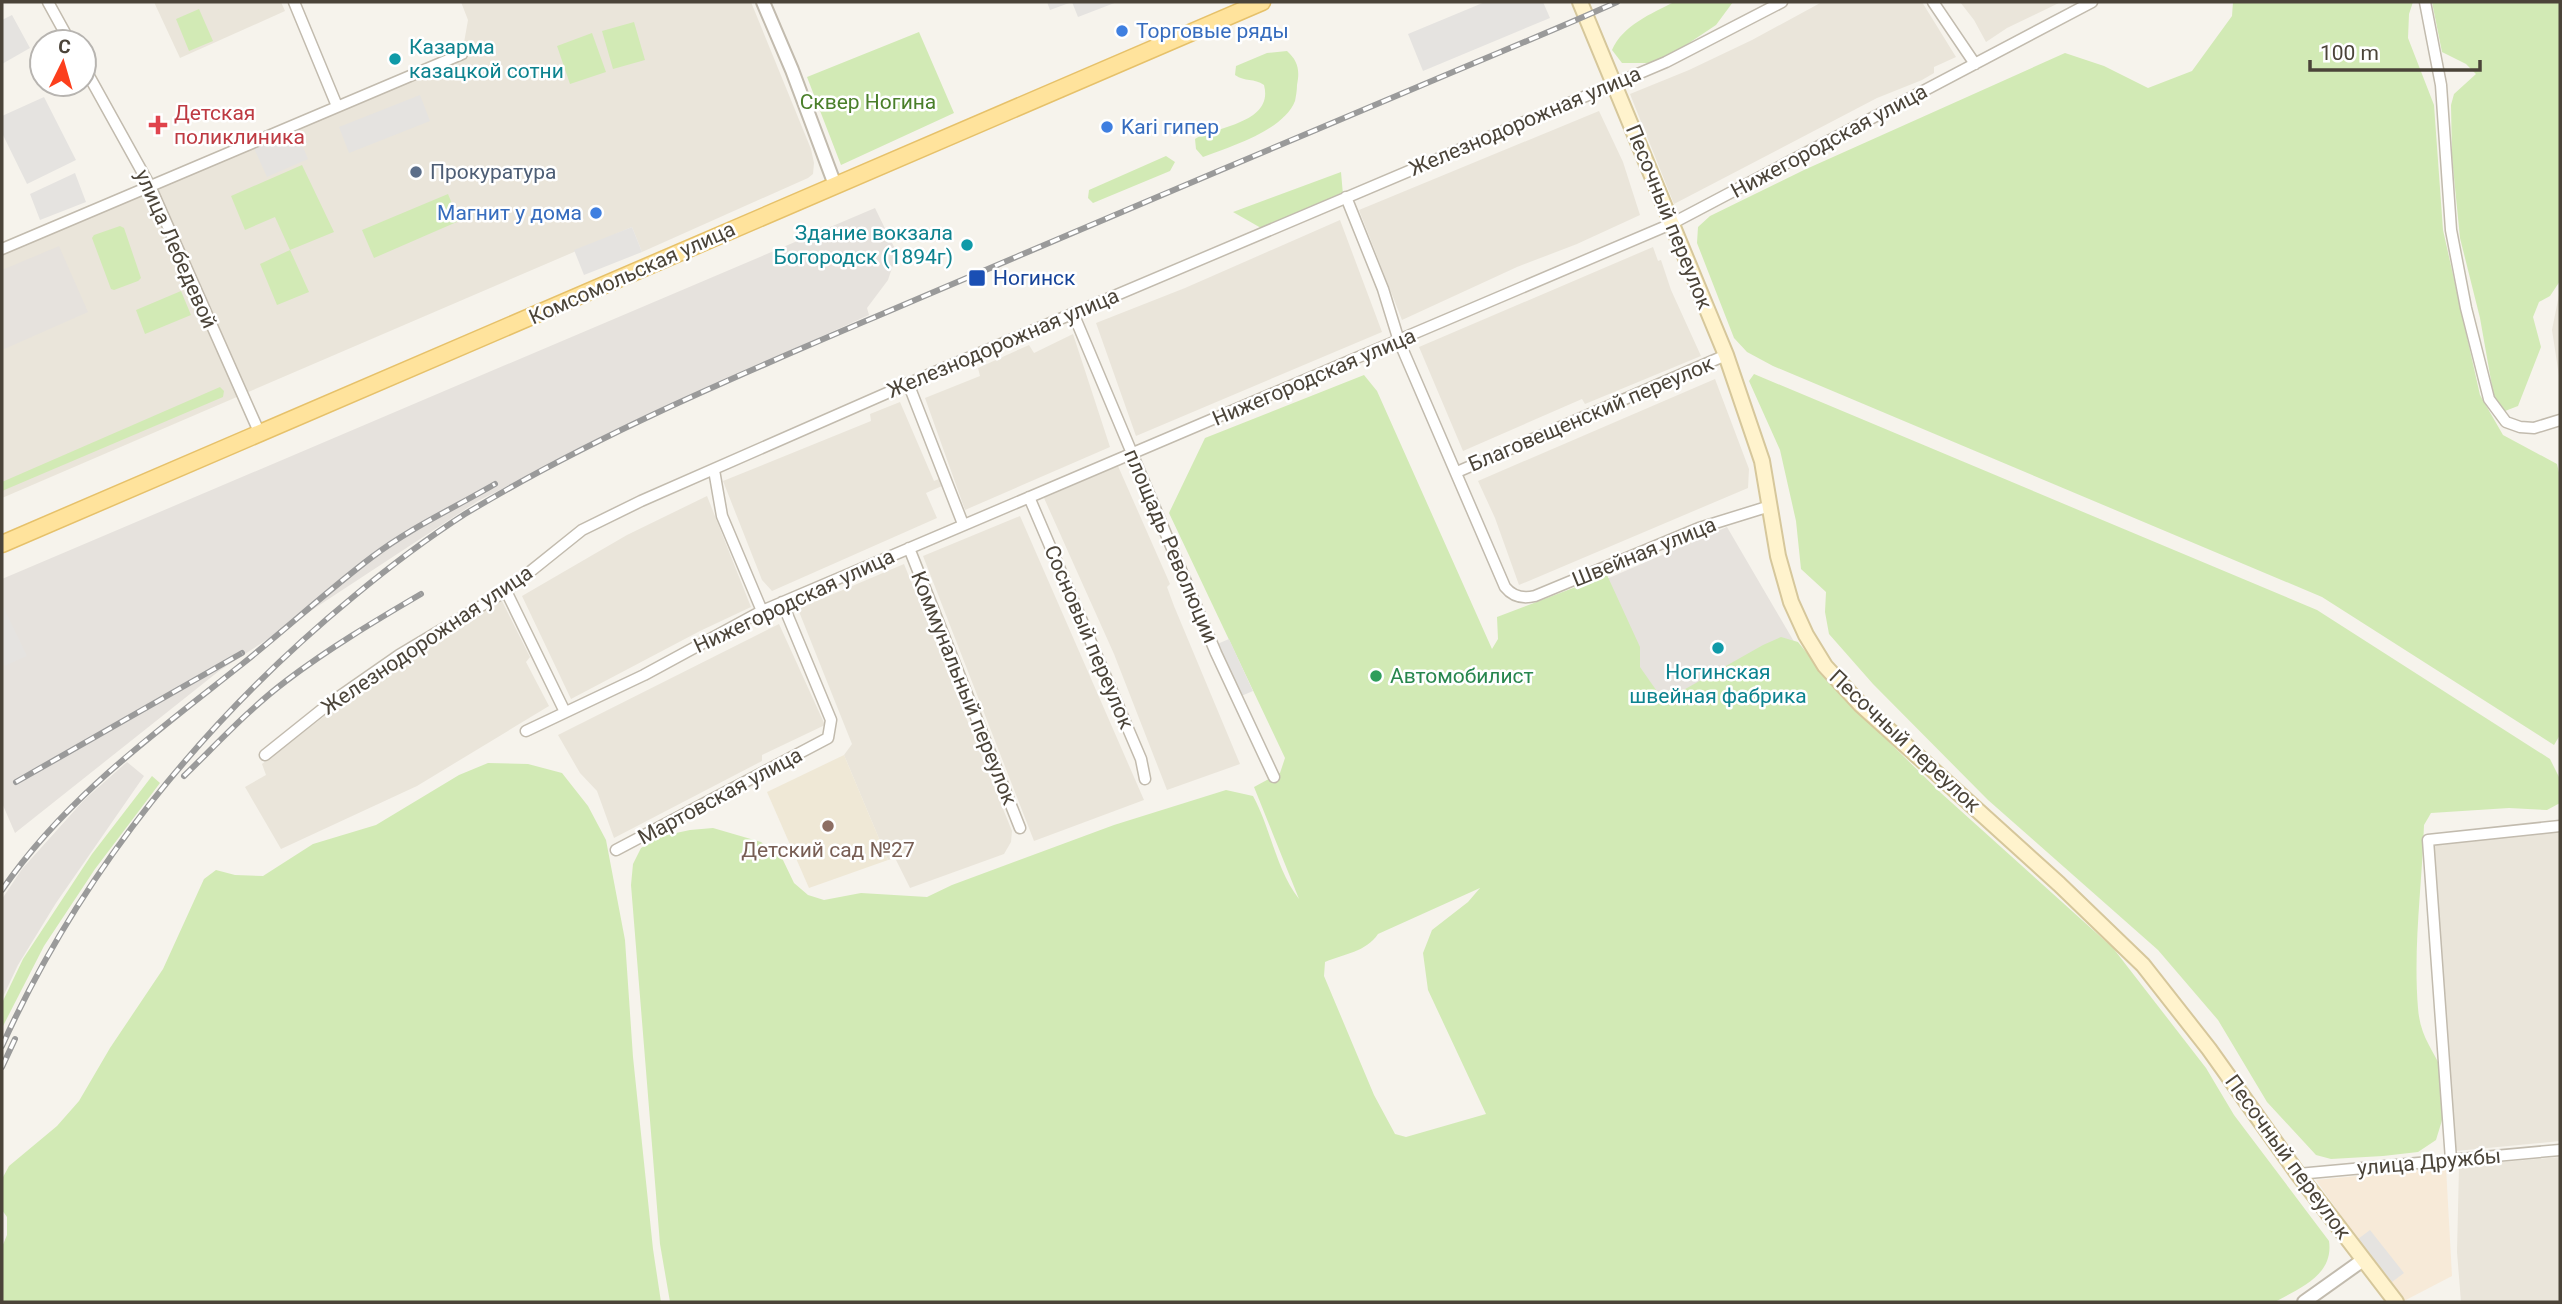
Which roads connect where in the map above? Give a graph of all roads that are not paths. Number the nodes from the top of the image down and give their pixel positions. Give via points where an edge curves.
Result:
1 (48, 2) edge
2 (294, 2) edge
3 (763, 2) edge
4 (1262, 2) edge
5 (1580, 2) edge
6 (1782, 2) edge
7 (1933, 2) edge
8 (2092, 2) edge
9 (2426, 2) edge
10 (62, 28) edge
11 (462, 54) dead end
12 (1975, 64) junction
13 (1613, 82) junction
14 (98, 92) edge
15 (337, 106) junction
16 (835, 185) junction
17 (150, 186) junction
18 (1346, 197) junction
19 (1671, 224) junction
20 (2, 249) edge
21 (1073, 313) junction
22 (1399, 341) junction
23 (1726, 355) junction
24 (908, 383) junction
25 (2559, 424) edge
26 (260, 434) junction
27 (1132, 454) junction
28 (714, 470) junction
29 (1457, 472) junction
30 (1029, 497) junction
31 (1770, 506) junction
32 (963, 524) junction
33 (2, 544) edge
34 (909, 548) junction
35 (506, 591) junction
36 (782, 603) junction
37 (762, 611) junction
38 (565, 712) junction
39 (526, 731) dead end
40 (265, 755) dead end
41 (1274, 777) dead end
42 (1145, 779) dead end
43 (2560, 826) edge
44 (1020, 828) dead end
45 (616, 850) dead end
46 (2560, 1150) edge
47 (2451, 1160) junction
48 (2298, 1174) junction
49 (2364, 1260) junction
50 (2304, 1302) edge
51 (2396, 1302) edge

1 - 10 street
2 - 15 street
3 - 16 street
4 - 16 main road, Комсомольская улица
5 - 13 main road, Песочный переулок
6 - 13 street, Железнодорожная улица via 1666,62
7 - 12 street
8 - 12 street, Нижегородская улица
9 - 25 street via 2441,85 2451,230 2489,399 2506,422 2520,427
11 - 15 street
12 - 19 street, Нижегородская улица
13 - 18 street, Железнодорожная улица
13 - 19 main road, Песочный переулок
14 - 17 street, улица Лебедевой
15 - 17 street
16 - 26 main road, Комсомольская улица
17 - 20 street
17 - 26 street, улица Лебедевой
18 - 21 street, Железнодорожная улица
18 - 22 street
19 - 22 street, Нижегородская улица
19 - 23 main road, Песочный переулок
21 - 24 street, Железнодорожная улица
21 - 27 street, площадь Революции
22 - 27 street, Нижегородская улица
22 - 29 street
23 - 29 street, Благовещенский переулок
23 - 31 main road, Песочный переулок via 1755,435
24 - 28 street, Железнодорожная улица
24 - 32 street
26 - 33 main road, Комсомольская улица
27 - 30 street, Нижегородская улица
27 - 41 street, площадь Революции
28 - 35 street, Железнодорожная улица via 582,530
28 - 37 street via 722,516
29 - 31 street, Швейная улица via 1505,587 1517,597 1535,596 1699,528
30 - 32 street, Нижегородская улица
30 - 42 street, Сосновый переулок via 1141,760
31 - 48 main road, Песочный переулок via 1777,556 1791,602 1825,666 1860,704 2127,947 2173,1001
32 - 34 street, Нижегородская улица
34 - 36 street, Нижегородская улица
34 - 44 street, Коммунальный переулок
35 - 38 street
35 - 40 street, Железнодорожная улица via 399,655
36 - 37 street, Нижегородская улица
36 - 45 street, Мартовская улица via 831,720 830,733 823,741
37 - 38 street, Нижегородская улица
38 - 39 street, Нижегородская улица
43 - 47 street via 2428,839
46 - 47 street, улица Дружбы
47 - 48 street, улица Дружбы
48 - 49 main road, Песочный переулок
49 - 50 street
49 - 51 main road, Песочный переулок

